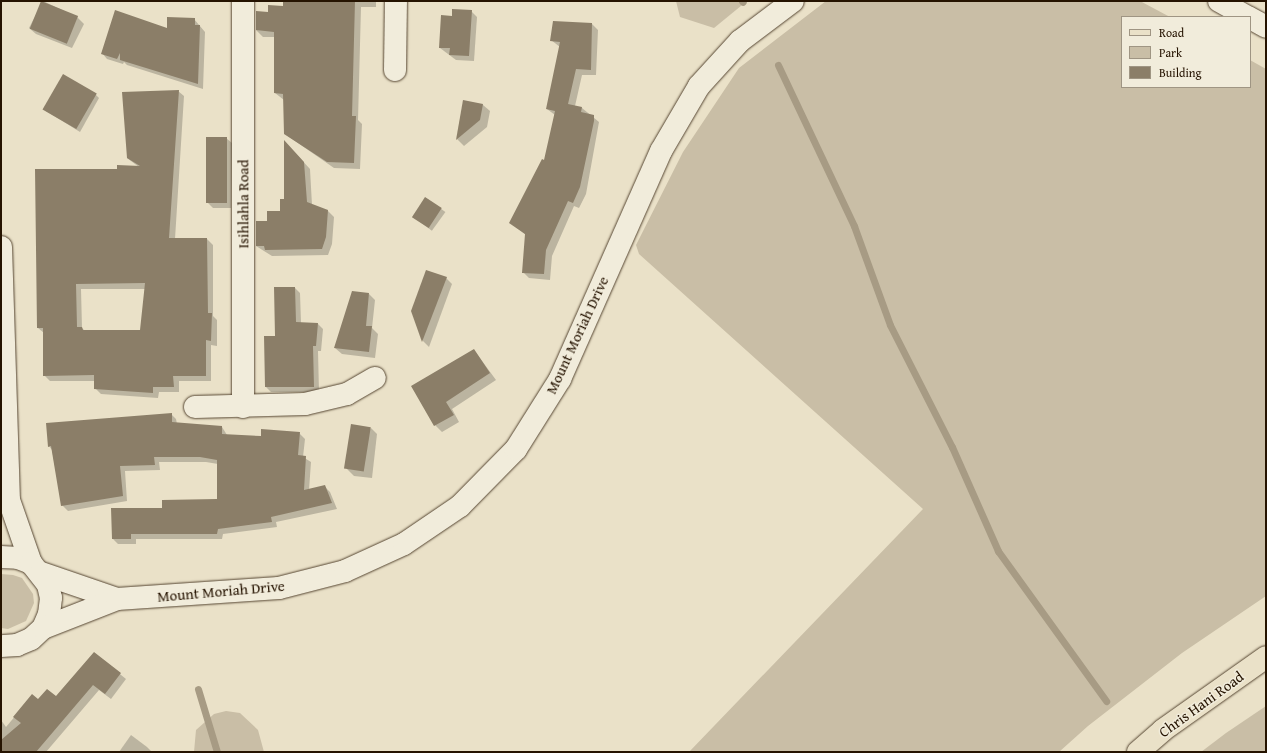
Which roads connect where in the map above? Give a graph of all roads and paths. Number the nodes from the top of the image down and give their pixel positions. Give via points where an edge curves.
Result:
1 (243, 1) edge
2 (396, 1) edge
3 (793, 1) edge
4 (1219, 1) edge
5 (1247, 16) edge
6 (1251, 18) edge
7 (1266, 27) edge
8 (396, 70) dead end
9 (1, 247) edge
10 (375, 378) dead end
11 (194, 407) dead end
12 (243, 407) junction
13 (5, 496) edge
14 (1, 557) edge
15 (36, 568) junction
16 (117, 599) junction
17 (43, 628) junction
18 (1, 646) edge
19 (1266, 657) edge
20 (1138, 752) edge

1 - 12 street, Isihlahla Road
2 - 8 street
3 - 16 street, Mount Moriah Drive via 740,41 699,86 661,151 560,379 516,449 460,506 404,544 345,571 279,588
4 - 5 street
6 - 7 street
9 - 13 street
10 - 12 street via 328,401
11 - 12 street
13 - 15 street
14 - 15 street, Mount Moriah Drive via 18,558
15 - 16 street, Mount Moriah Drive
15 - 17 street, Mount Moriah Drive via 48,585 51,598 50,614
16 - 17 street, Mount Moriah Drive
17 - 18 street, Mount Moriah Drive via 31,639 17,645
19 - 20 main road, Chris Hani Road via 1163,730

